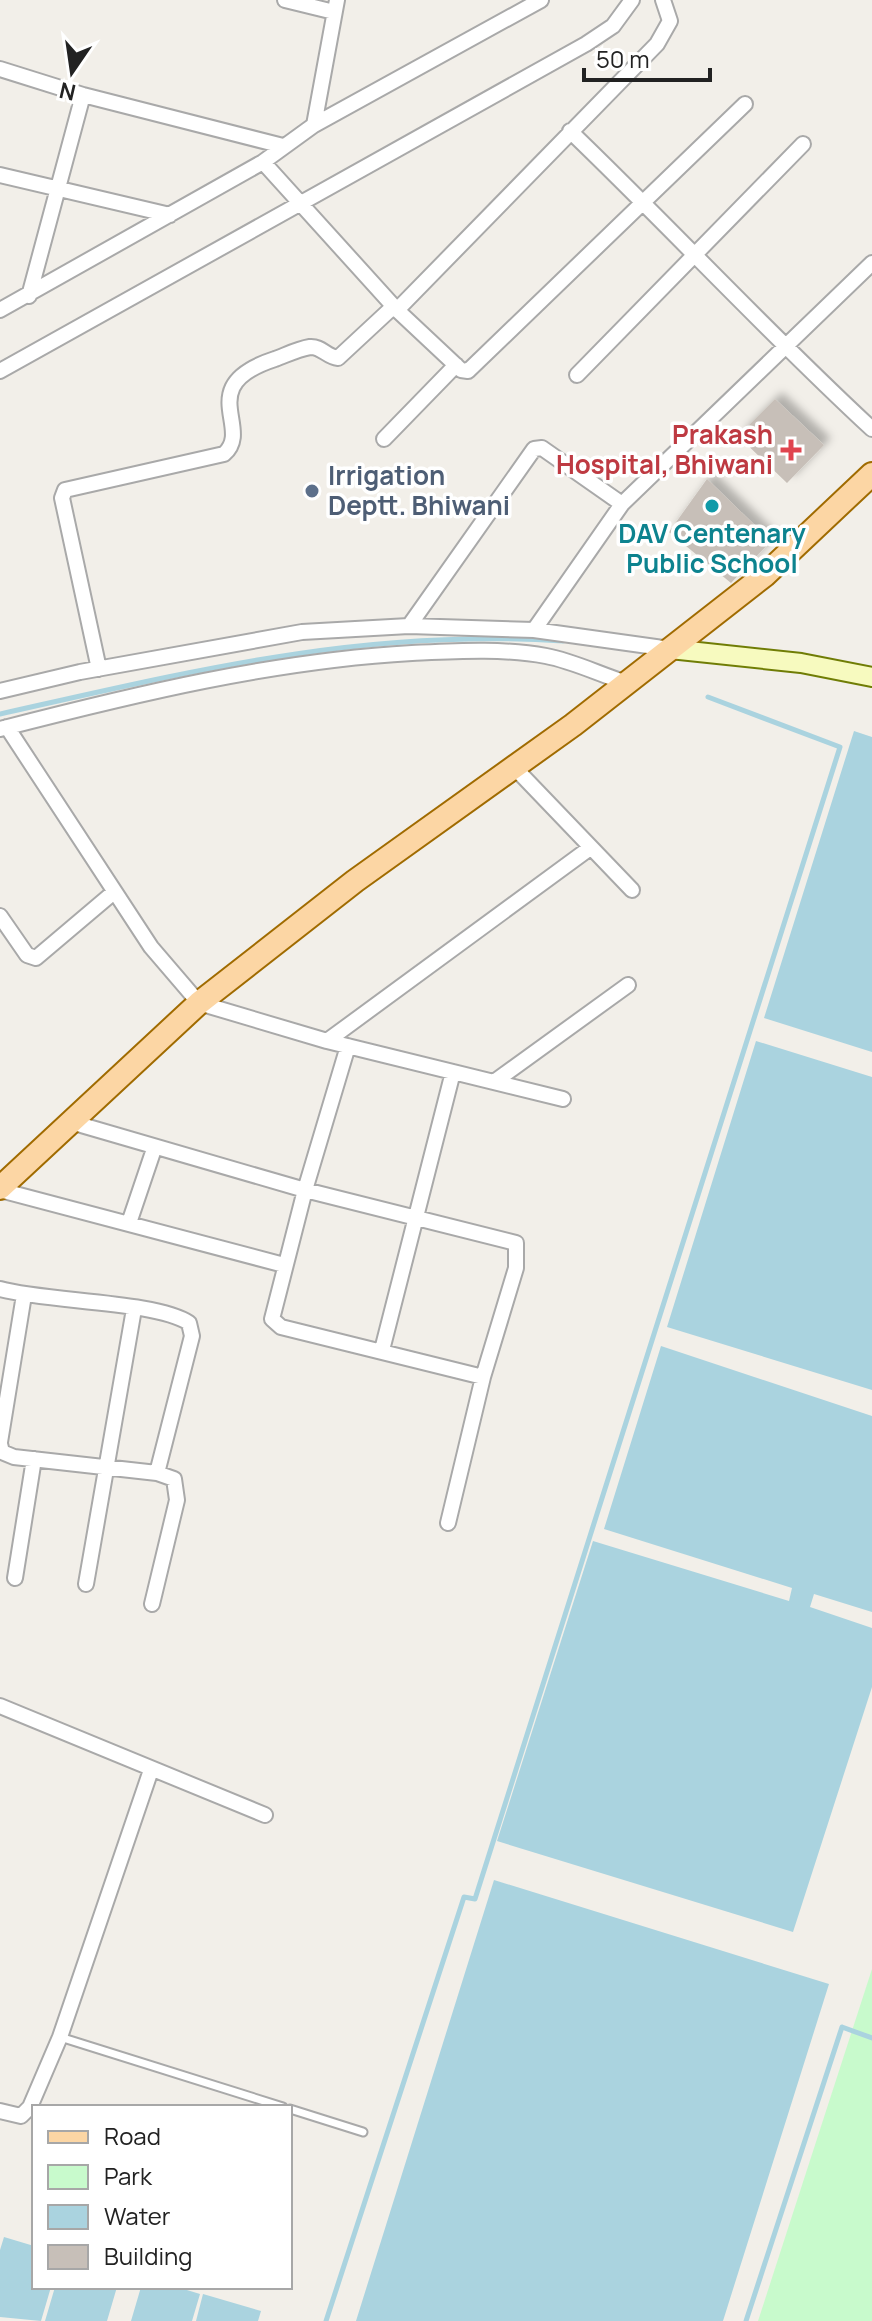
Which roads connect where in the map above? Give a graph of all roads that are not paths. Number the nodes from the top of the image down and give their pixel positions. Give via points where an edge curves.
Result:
1 (285, 0) edge
2 (541, 0) edge
3 (632, 0) edge
4 (663, 0) edge
5 (335, 6) edge
6 (0, 69) edge
7 (83, 95) junction
8 (745, 104) dead end
9 (314, 125) junction
10 (570, 131) junction
11 (803, 144) dead end
12 (283, 146) junction
13 (263, 162) junction
14 (0, 175) edge
15 (57, 189) junction
16 (642, 200) junction
17 (299, 203) junction
18 (170, 215) junction
19 (697, 253) junction
20 (872, 263) edge
21 (29, 296) junction
22 (396, 308) junction
23 (0, 310) edge
24 (785, 349) junction
25 (456, 365) junction
26 (0, 371) edge
27 (577, 375) dead end
28 (872, 429) edge
29 (384, 439) dead end
30 (872, 474) edge
31 (622, 504) junction
32 (409, 626) junction
33 (534, 630) junction
34 (670, 649) junction
35 (99, 669) junction
36 (872, 677) edge
37 (627, 683) junction
38 (0, 691) edge
39 (3, 728) edge
40 (514, 767) junction
41 (590, 848) junction
42 (632, 890) dead end
43 (114, 892) junction
44 (0, 916) edge
45 (628, 985) dead end
46 (199, 1003) junction
47 (327, 1041) junction
48 (348, 1046) junction
49 (453, 1072) junction
50 (494, 1082) junction
51 (563, 1099) dead end
52 (71, 1122) junction
53 (154, 1149) junction
54 (0, 1189) edge
55 (305, 1190) junction
56 (417, 1215) junction
57 (129, 1223) junction
58 (284, 1265) junction
59 (0, 1289) edge
60 (24, 1295) junction
61 (134, 1309) junction
62 (382, 1350) junction
63 (483, 1377) junction
64 (0, 1443) edge
65 (34, 1459) junction
66 (106, 1469) junction
67 (157, 1473) junction
68 (448, 1523) dead end
69 (15, 1578) dead end
70 (86, 1584) dead end
71 (152, 1604) dead end
72 (0, 1706) edge
73 (151, 1770) junction
74 (265, 1815) dead end
75 (60, 2037) junction
76 (277, 2105) edge
77 (292, 2110) edge
78 (0, 2111) edge
79 (363, 2132) dead end

1 - 5 street
2 - 9 street
3 - 17 street via 613,26 586,44
4 - 10 street via 670,21 666,32
5 - 9 street
6 - 7 street
7 - 12 street
7 - 15 street
8 - 16 street
9 - 12 street
10 - 16 street
10 - 22 street
11 - 19 street
12 - 13 street
13 - 17 street
13 - 18 street
14 - 15 street
15 - 18 street
15 - 21 street
16 - 19 street
16 - 25 street via 475,368 464,371
17 - 22 street
17 - 26 street
18 - 21 street
19 - 24 street
19 - 27 street
20 - 24 street
21 - 23 street
22 - 25 street
22 - 35 street via 338,358 310,347 262,363 235,380 229,393 231,443 224,454 65,490 62,498
24 - 28 street
24 - 31 street
25 - 29 street
30 - 34 main road via 765,575
31 - 32 street via 546,448 534,449
31 - 33 street
32 - 33 street
32 - 35 street via 302,632
33 - 34 street
34 - 36 street via 801,663
34 - 37 main road
35 - 38 street
37 - 39 street via 547,656 456,651 371,655 292,663 201,681
37 - 40 main road
39 - 43 street
40 - 41 street
40 - 46 main road via 355,881
41 - 42 street
41 - 47 street
43 - 44 street via 36,958 27,955
43 - 46 street via 170,973
45 - 50 street
46 - 47 street
46 - 52 main road
47 - 48 street
48 - 49 street
48 - 55 street
49 - 50 street
49 - 56 street
50 - 51 street
52 - 53 street
52 - 54 main road
53 - 55 street
53 - 57 street
54 - 57 street
55 - 56 street
55 - 58 street
56 - 62 street
56 - 63 street via 518,1245
57 - 58 street
58 - 62 street via 272,1313 277,1326
59 - 60 street
60 - 61 street
60 - 64 street
61 - 66 street
61 - 67 street via 180,1317 192,1329
62 - 63 street
63 - 68 street
64 - 65 street via 5,1454
65 - 66 street
65 - 69 street
66 - 67 street
66 - 70 street
67 - 71 street via 174,1479 177,1500
72 - 73 street
73 - 74 street
73 - 75 street
75 - 76 lane
75 - 78 street via 27,2113
77 - 79 lane

